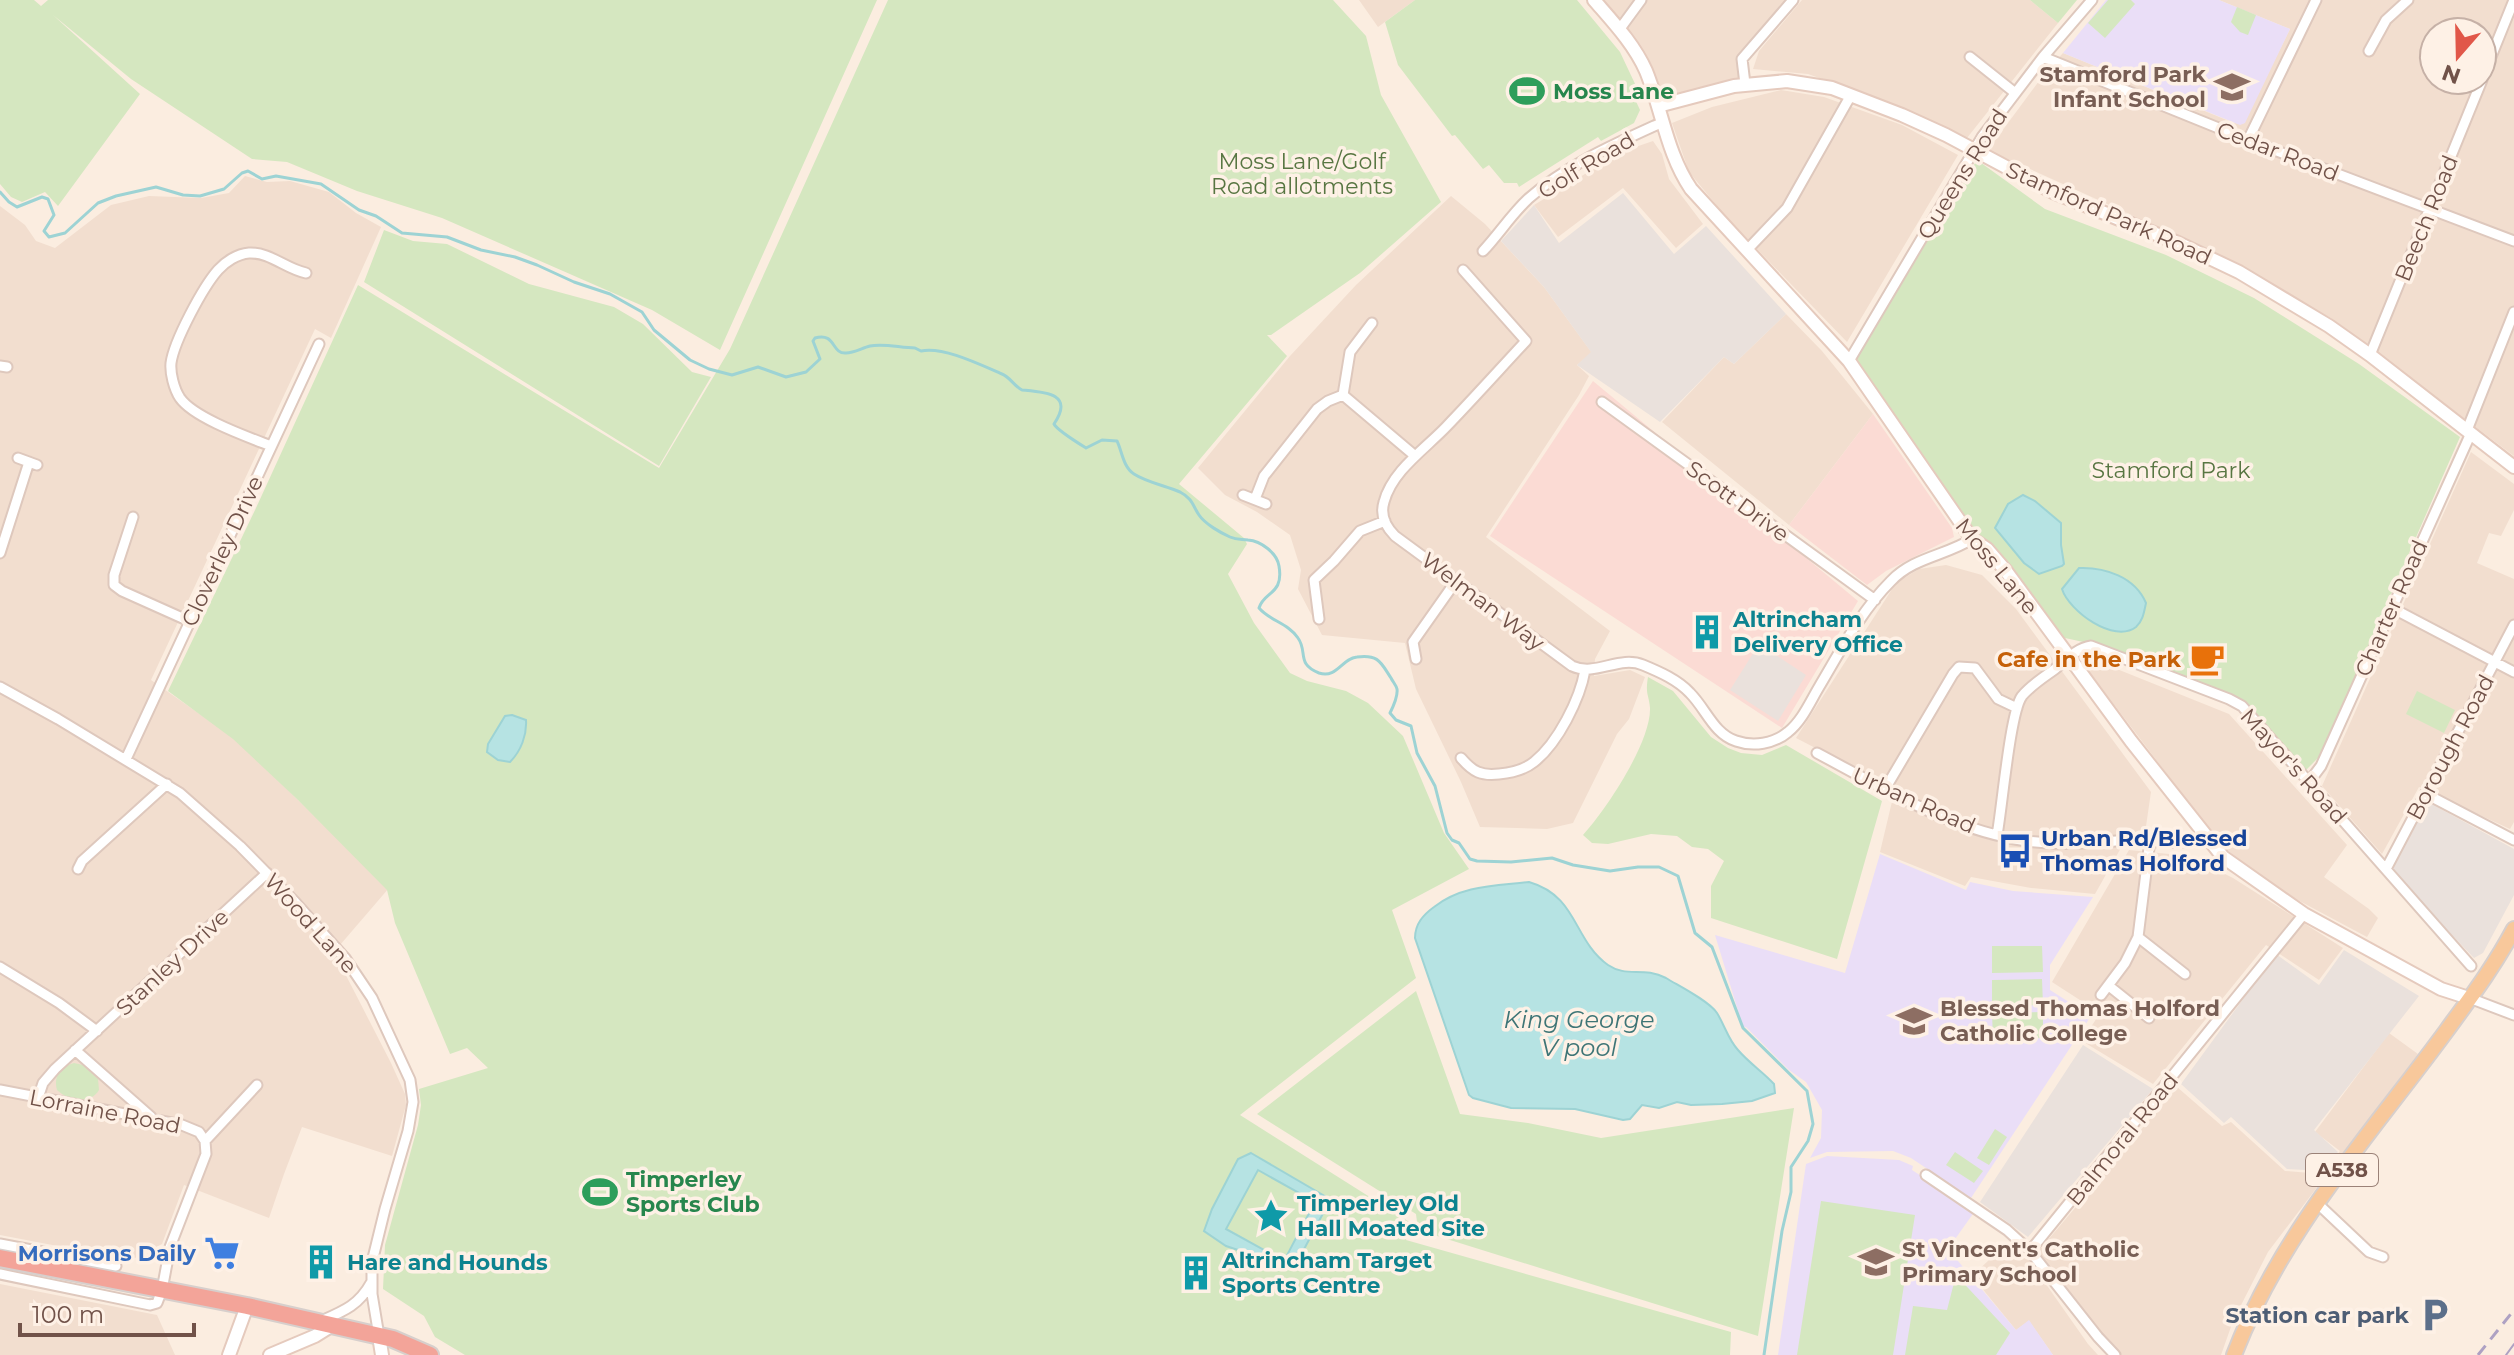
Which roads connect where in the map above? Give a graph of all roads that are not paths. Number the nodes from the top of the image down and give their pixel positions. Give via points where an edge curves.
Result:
1 (1594, 0) edge
2 (1641, 0) edge
3 (1793, 0) edge
4 (2092, 0) edge
5 (2316, 0) edge
6 (2408, 0) edge
7 (2514, 0) edge
8 (1619, 30) junction
9 (2498, 40) edge
10 (2369, 51) dead end
11 (1970, 57) dead end
12 (2043, 57) junction
13 (1745, 84) junction
14 (2014, 92) junction
15 (1851, 95) junction
16 (2476, 96) edge
17 (1658, 106) junction
18 (1663, 122) junction
19 (2248, 140) junction
20 (1974, 150) junction
21 (2430, 208) junction
22 (2514, 241) edge
23 (1747, 250) junction
24 (1483, 251) dead end
25 (1463, 270) dead end
26 (306, 273) dead end
27 (2514, 312) edge
28 (1372, 323) dead end
29 (319, 344) dead end
30 (2370, 355) junction
31 (1849, 361) junction
32 (1343, 395) junction
33 (1602, 402) dead end
34 (2469, 432) junction
35 (271, 446) junction
36 (1414, 455) junction
37 (18, 458) dead end
38 (2514, 467) edge
39 (1243, 495) dead end
40 (1255, 499) junction
41 (1266, 504) dead end
42 (133, 517) dead end
43 (1385, 521) junction
44 (1972, 539) junction
45 (0, 553) edge
46 (1456, 581) junction
47 (1875, 600) junction
48 (2392, 608) junction
49 (1319, 619) dead end
50 (189, 621) junction
51 (2514, 625) edge
52 (2069, 658) junction
53 (1416, 659) dead end
54 (2495, 662) junction
55 (1585, 670) junction
56 (2514, 672) edge
57 (0, 687) edge
58 (2017, 708) junction
59 (1817, 753) dead end
60 (1461, 758) dead end
61 (126, 759) junction
62 (1478, 774) junction
63 (2309, 782) junction
64 (167, 784) junction
65 (1473, 785) dead end
66 (1885, 789) junction
67 (2426, 794) junction
68 (1997, 835) junction
69 (2204, 835) junction
70 (2150, 840) junction
71 (2514, 840) edge
72 (78, 869) dead end
73 (2386, 869) junction
74 (267, 873) junction
75 (2304, 914) junction
76 (2514, 929) edge
77 (2138, 937) junction
78 (2471, 966) dead end
79 (0, 967) edge
80 (2185, 974) dead end
81 (2109, 986) junction
82 (2101, 995) dead end
83 (2472, 999) junction
84 (2514, 1015) edge
85 (2149, 1018) dead end
86 (97, 1031) junction
87 (75, 1050) junction
88 (257, 1085) dead end
89 (0, 1090) edge
90 (38, 1098) junction
91 (154, 1120) junction
92 (205, 1141) junction
93 (1926, 1175) dead end
94 (2317, 1203) junction
95 (0, 1244) edge
96 (2030, 1251) junction
97 (2369, 1252) junction
98 (2383, 1257) dead end
99 (0, 1258) edge
100 (80, 1267) junction
101 (2373, 1267) dead end
102 (0, 1274) edge
103 (111, 1277) junction
104 (372, 1281) junction
105 (162, 1290) junction
106 (247, 1306) junction
107 (324, 1324) junction
108 (379, 1336) junction
109 (426, 1354) edge
110 (229, 1355) edge
111 (270, 1355) edge
112 (382, 1355) edge
113 (2115, 1355) edge
114 (2234, 1355) edge

1 - 8 street, Moss Lane
2 - 8 street
3 - 13 street via 1742,59
4 - 12 street, Queens Road
5 - 19 street
6 - 10 street via 2386,20
7 - 9 street, Beech Road
8 - 17 street, Moss Lane via 1643,64
11 - 14 street
12 - 14 street, Queens Road
12 - 19 street, Cedar Road
13 - 15 street, Stamford Park Road via 1801,82
13 - 17 street, Stamford Park Road
14 - 20 street, Queens Road
15 - 20 street, Stamford Park Road
15 - 23 street via 1787,208
16 - 21 street, Beech Road
17 - 18 street, Moss Lane
18 - 23 street, Moss Lane via 1685,181
18 - 24 street, Golf Road via 1537,191
19 - 21 street, Cedar Road
20 - 30 street, Stamford Park Road via 2053,192 2239,272
20 - 31 street, Queens Road
21 - 22 street, Cedar Road
21 - 30 street, Beech Road
23 - 31 street, Moss Lane
25 - 36 street via 1526,341
26 - 35 street via 278,268 266,256 249,253 219,268 171,361 177,392 187,405
27 - 34 street, Charter Road
28 - 32 street via 1350,352
29 - 35 street, Cloverley Drive
30 - 34 street, Stamford Park Road
31 - 44 street, Moss Lane
32 - 36 street
32 - 40 street via 1317,409 1264,476
33 - 47 street, Scott Drive
34 - 38 street, Stamford Park Road
34 - 48 street, Charter Road
35 - 50 street, Cloverley Drive
36 - 43 street via 1387,494
37 - 45 street via 33,463
39 - 40 street
40 - 41 street
42 - 50 street via 114,585
43 - 46 street, Welman Way via 1395,536
43 - 49 street via 1360,531 1314,580
44 - 47 street via 1912,564
44 - 52 street, Moss Lane via 2006,571
46 - 53 street via 1413,642
46 - 55 street, Welman Way via 1561,659
47 - 55 street via 1790,731 1761,744 1736,741 1717,729 1688,691 1642,665 1628,662
48 - 54 street
48 - 63 street, Charter Road
50 - 61 street, Cloverley Drive
51 - 54 street, Borough Road
52 - 58 street via 2026,691
52 - 63 street, Mayor's Road via 2091,646 2233,701
52 - 69 street, Moss Lane
54 - 56 street
54 - 67 street, Borough Road
55 - 62 street via 1572,709 1534,762 1507,773
57 - 61 street, Wood Lane
58 - 66 street via 1998,699 1975,668 1959,667
58 - 68 street
59 - 66 street, Urban Road
60 - 62 street
61 - 64 street, Wood Lane
62 - 65 street
63 - 73 street, Mayor's Road
64 - 72 street
64 - 74 street, Wood Lane
66 - 68 street, Urban Road
67 - 71 street
67 - 73 street, Borough Road
68 - 70 street, Urban Road via 2056,843
69 - 70 street, Urban Road via 2187,842
69 - 75 street, Moss Lane via 2229,862
70 - 77 street
73 - 78 street, Mayor's Road
74 - 86 street, Stanley Drive
74 - 104 street, Wood Lane via 360,979 410,1080 412,1114 375,1245
75 - 83 street, Moss Lane via 2441,989
75 - 96 street, Balmoral Road
76 - 83 main road, A538
77 - 80 street
77 - 81 street
79 - 86 street
81 - 82 street
81 - 85 street
83 - 84 street, Moss Lane
83 - 94 main road, A538
86 - 87 street, Stanley Drive
87 - 90 street, Stanley Drive via 48,1077
87 - 91 street
88 - 92 street
89 - 90 street, Lorraine Road
90 - 91 street, Lorraine Road
91 - 92 street, Lorraine Road via 190,1127
92 - 105 street via 206,1154 170,1247
93 - 96 street
94 - 97 street
94 - 114 main road, A538 via 2268,1279
95 - 100 street
96 - 113 street
97 - 98 street
97 - 101 street
99 - 100 highway
100 - 103 highway
102 - 103 street
103 - 105 highway
104 - 107 street via 351,1308
104 - 108 street, Wood Lane
105 - 106 highway
106 - 107 highway
106 - 110 street
107 - 108 highway
107 - 111 street via 315,1336
108 - 109 highway
108 - 112 street

